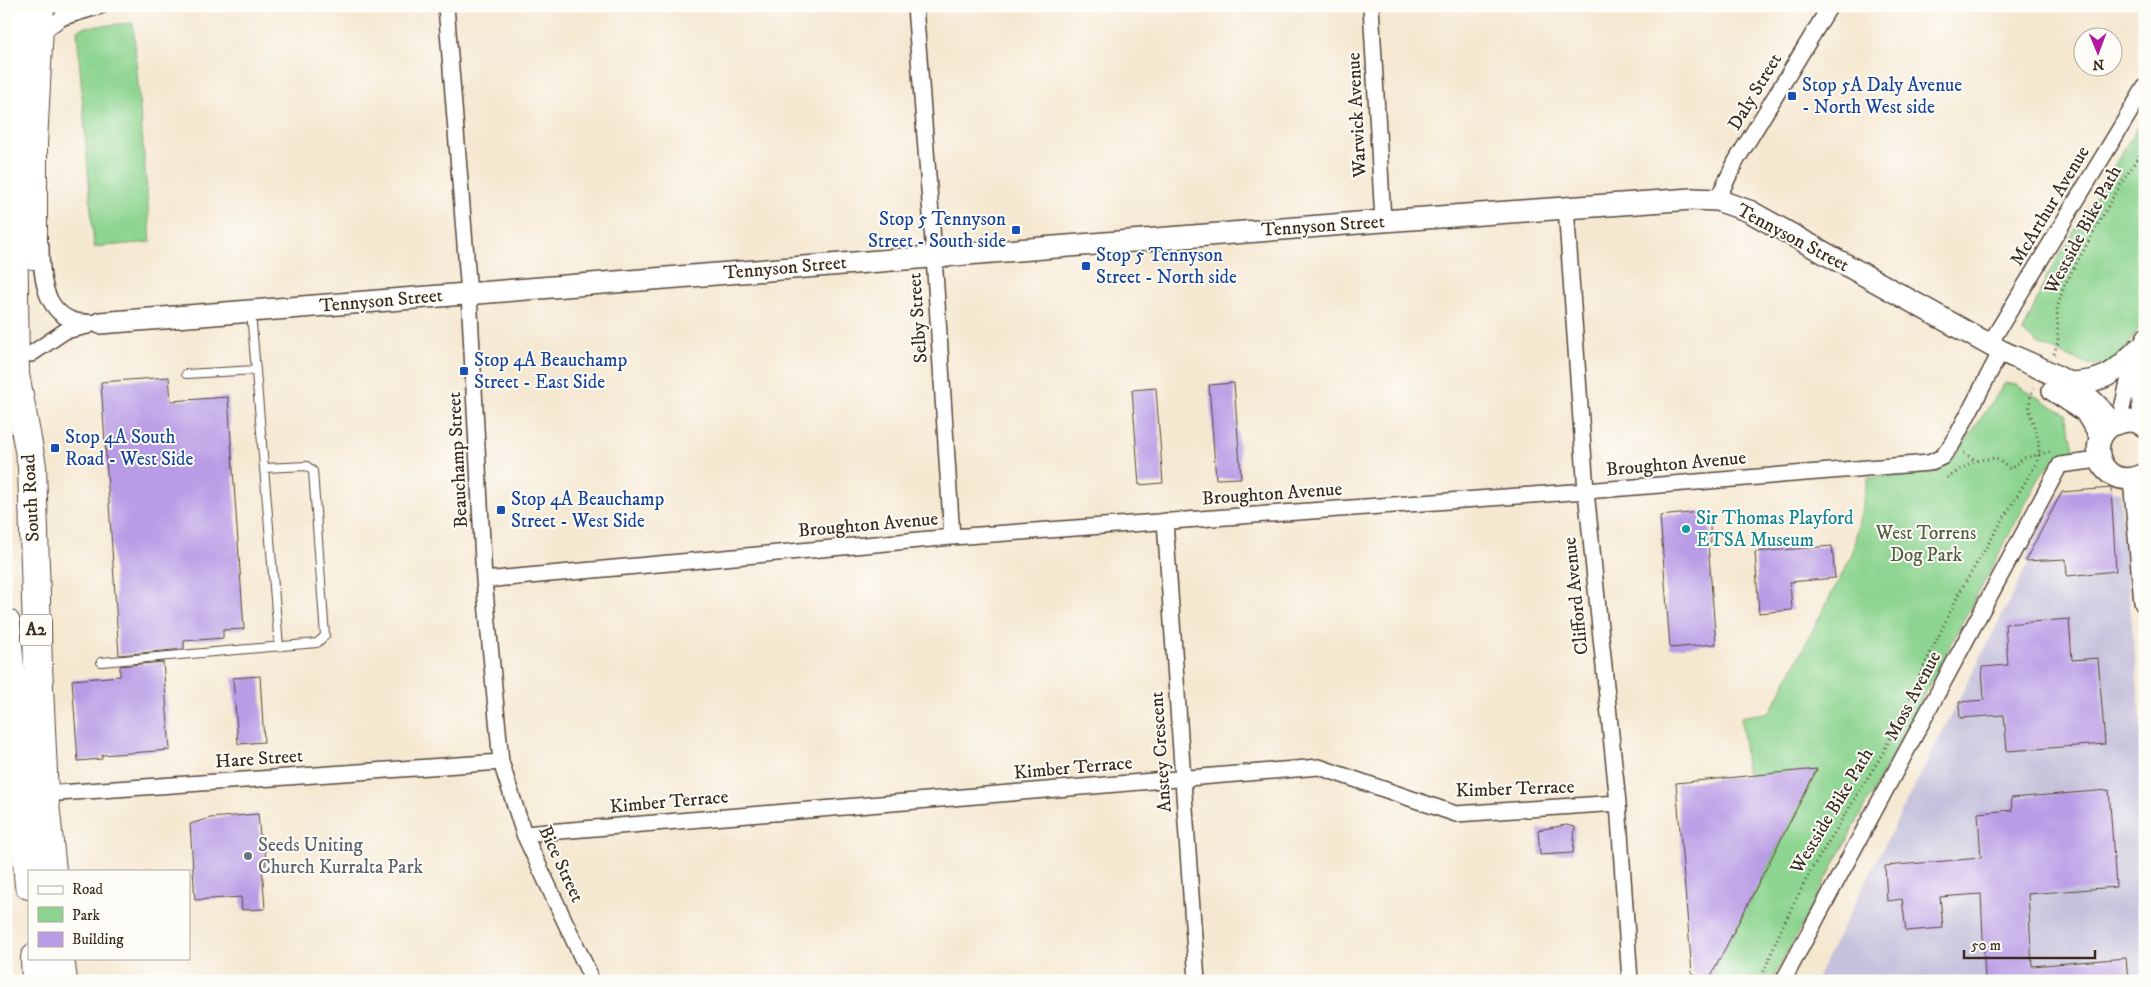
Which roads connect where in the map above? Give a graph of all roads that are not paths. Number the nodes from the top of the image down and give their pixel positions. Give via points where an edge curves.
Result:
1 (17, 6) edge
2 (40, 6) edge
3 (94, 6) edge
4 (100, 6) edge
5 (446, 6) edge
6 (915, 6) edge
7 (1371, 6) edge
8 (1830, 6) edge
9 (38, 34) junction
10 (2145, 87) edge
11 (34, 143) junction
12 (1717, 200) junction
13 (1566, 207) junction
14 (1383, 221) junction
15 (934, 256) junction
16 (469, 294) junction
17 (251, 311) junction
18 (100, 323) junction
19 (2142, 343) edge
20 (1995, 348) junction
21 (31, 354) junction
22 (256, 370) junction
23 (186, 374) dead end
24 (2068, 383) junction
25 (2143, 425) edge
26 (2111, 428) junction
27 (2099, 460) junction
28 (32, 466) junction
29 (264, 468) junction
30 (2139, 477) edge
31 (1586, 491) junction
32 (1165, 521) junction
33 (952, 538) junction
34 (484, 580) junction
35 (2145, 602) edge
36 (6, 623) edge
37 (279, 647) junction
38 (101, 662) dead end
39 (501, 762) junction
40 (1183, 779) junction
41 (24, 801) edge
42 (1618, 803) junction
43 (524, 834) junction
44 (28, 870) edge
45 (52, 870) edge
46 (34, 960) edge
47 (60, 960) edge
48 (36, 981) edge
49 (63, 981) edge
50 (590, 981) edge
51 (1197, 981) edge
52 (1630, 981) edge
53 (1783, 981) edge

1 - 28 highway, South Road / A2 via 12,121 15,374
2 - 9 highway
3 - 4 street
3 - 9 street via 63,17
5 - 16 street, Beauchamp Street
6 - 15 street, Selby Street
7 - 14 street, Warwick Avenue
8 - 12 street, Daly Street via 1736,161
9 - 11 highway
10 - 20 street, McArthur Avenue
11 - 18 street, Tennyson Street via 43,191 41,269 49,301 72,320
11 - 21 highway
12 - 13 street, Tennyson Street
12 - 20 street, Tennyson Street via 1749,211
13 - 14 street, Tennyson Street
13 - 31 street, Clifford Avenue
14 - 15 street, Tennyson Street
15 - 16 street, Tennyson Street
15 - 33 street, Selby Street
16 - 17 street, Tennyson Street
16 - 34 street, Beauchamp Street
17 - 18 street, Tennyson Street
17 - 22 lane
18 - 21 street, Tennyson Street via 65,331
19 - 24 street via 2123,365 2099,380
19 - 25 street via 2138,388
19 - 26 street
20 - 24 street, Tennyson Street
20 - 26 street, Tennyson Street via 2038,382
20 - 31 street, Broughton Avenue via 1953,443 1942,457 1929,463
21 - 28 highway
22 - 23 lane
22 - 29 lane
24 - 26 street, Tennyson Street via 2088,394 2102,407
25 - 26 street via 2130,421
26 - 27 street via 2098,447
27 - 30 street via 2104,470 2113,476 2124,480
27 - 53 street, Moss Avenue via 2060,465
28 - 41 highway, South Road / A2 via 35,608
29 - 37 lane
29 - 37 lane via 307,466 313,471 325,636 317,643
30 - 35 street
31 - 32 street, Broughton Avenue
31 - 42 street, Clifford Avenue
32 - 33 street, Broughton Avenue
32 - 40 street, Anstey Crescent
33 - 34 street, Broughton Avenue
34 - 39 street, Beauchamp Street
36 - 41 highway, South Road / A2 via 17,770
37 - 38 lane
39 - 41 street, Hare Street
39 - 43 street, Bice Street
40 - 42 street, Kimber Terrace via 1319,768 1456,814
40 - 43 street, Kimber Terrace
40 - 51 street, Anstey Crescent
41 - 44 highway, South Road / A2
41 - 45 highway, South Road / A2
42 - 52 street, Clifford Avenue
43 - 50 street, Bice Street via 589,972
46 - 48 highway
47 - 49 highway

